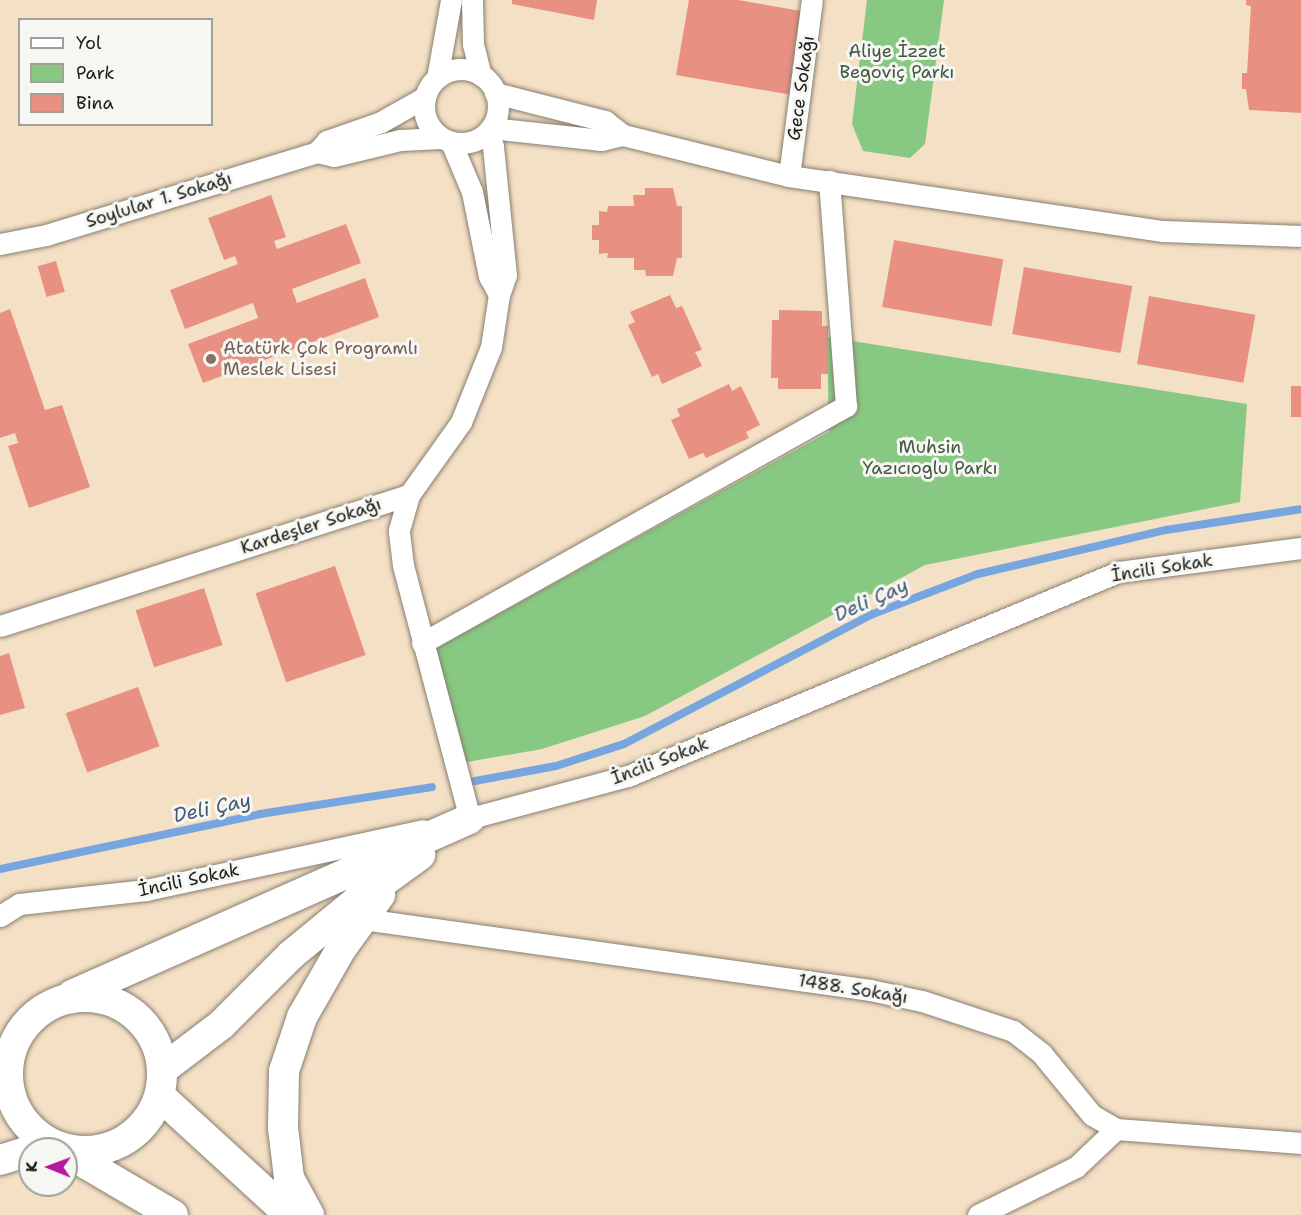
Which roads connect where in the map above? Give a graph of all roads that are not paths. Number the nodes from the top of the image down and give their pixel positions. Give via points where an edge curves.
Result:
1 (451, 0) edge
2 (472, 0) edge
3 (812, 0) edge
4 (481, 75) junction
5 (437, 78) junction
6 (495, 93) junction
7 (425, 97) junction
8 (489, 131) junction
9 (623, 135) junction
10 (446, 140) junction
11 (317, 152) junction
12 (789, 176) junction
13 (829, 181) junction
14 (1301, 236) edge
15 (0, 244) edge
16 (499, 295) junction
17 (410, 495) junction
18 (1301, 548) edge
19 (0, 626) edge
20 (422, 643) junction
21 (470, 819) junction
22 (399, 870) junction
23 (0, 916) edge
24 (363, 919) junction
25 (43, 1010) junction
26 (0, 1041) edge
27 (161, 1083) junction
28 (1116, 1130) junction
29 (38, 1137) edge
30 (1301, 1143) edge
31 (78, 1152) edge
32 (18, 1156) edge
33 (0, 1160) edge
34 (78, 1164) edge
35 (173, 1215) edge
36 (290, 1215) edge
37 (309, 1215) edge
38 (978, 1215) edge

1 - 5 street
2 - 4 street via 473,44
3 - 12 street, Gece Sokağı
4 - 5 street via 458,69
4 - 6 street
5 - 7 street
6 - 8 street via 498,104
6 - 9 street via 605,121
7 - 10 street via 426,120
7 - 11 street, Soylular 1. Sokağı via 381,122 327,141
8 - 9 street via 601,140
8 - 10 street via 474,141
8 - 16 street via 506,275
9 - 12 street
10 - 11 street, Soylular 1. Sokağı via 400,140 334,156
10 - 16 street via 472,192 489,276
11 - 15 street, Soylular 1. Sokağı via 46,234
12 - 13 street
13 - 14 street via 1163,231
13 - 20 street via 846,406
16 - 17 street via 491,347 474,395
17 - 19 street, Kardeşler Sokağı
17 - 20 street via 402,512 399,546
18 - 21 street, İncili Sokak via 1118,572 628,776
20 - 21 street
21 - 22 street
21 - 23 street, İncili Sokak via 146,890 19,904
21 - 25 street
22 - 24 street
22 - 27 street via 291,955
24 - 28 street, 1488. Sokağı via 859,988 960,1011 996,1023 1029,1042 1080,1103
24 - 37 street via 302,1017 284,1071 283,1128 290,1178
25 - 26 street
25 - 27 street via 77,996 102,998 125,1007 144,1022 156,1043
25 - 29 street via 15,1043 9,1059 8,1083 15,1107
27 - 31 street via 148,1120 129,1139
27 - 36 street
28 - 30 street
28 - 38 street via 1076,1167
32 - 33 street
34 - 35 street

